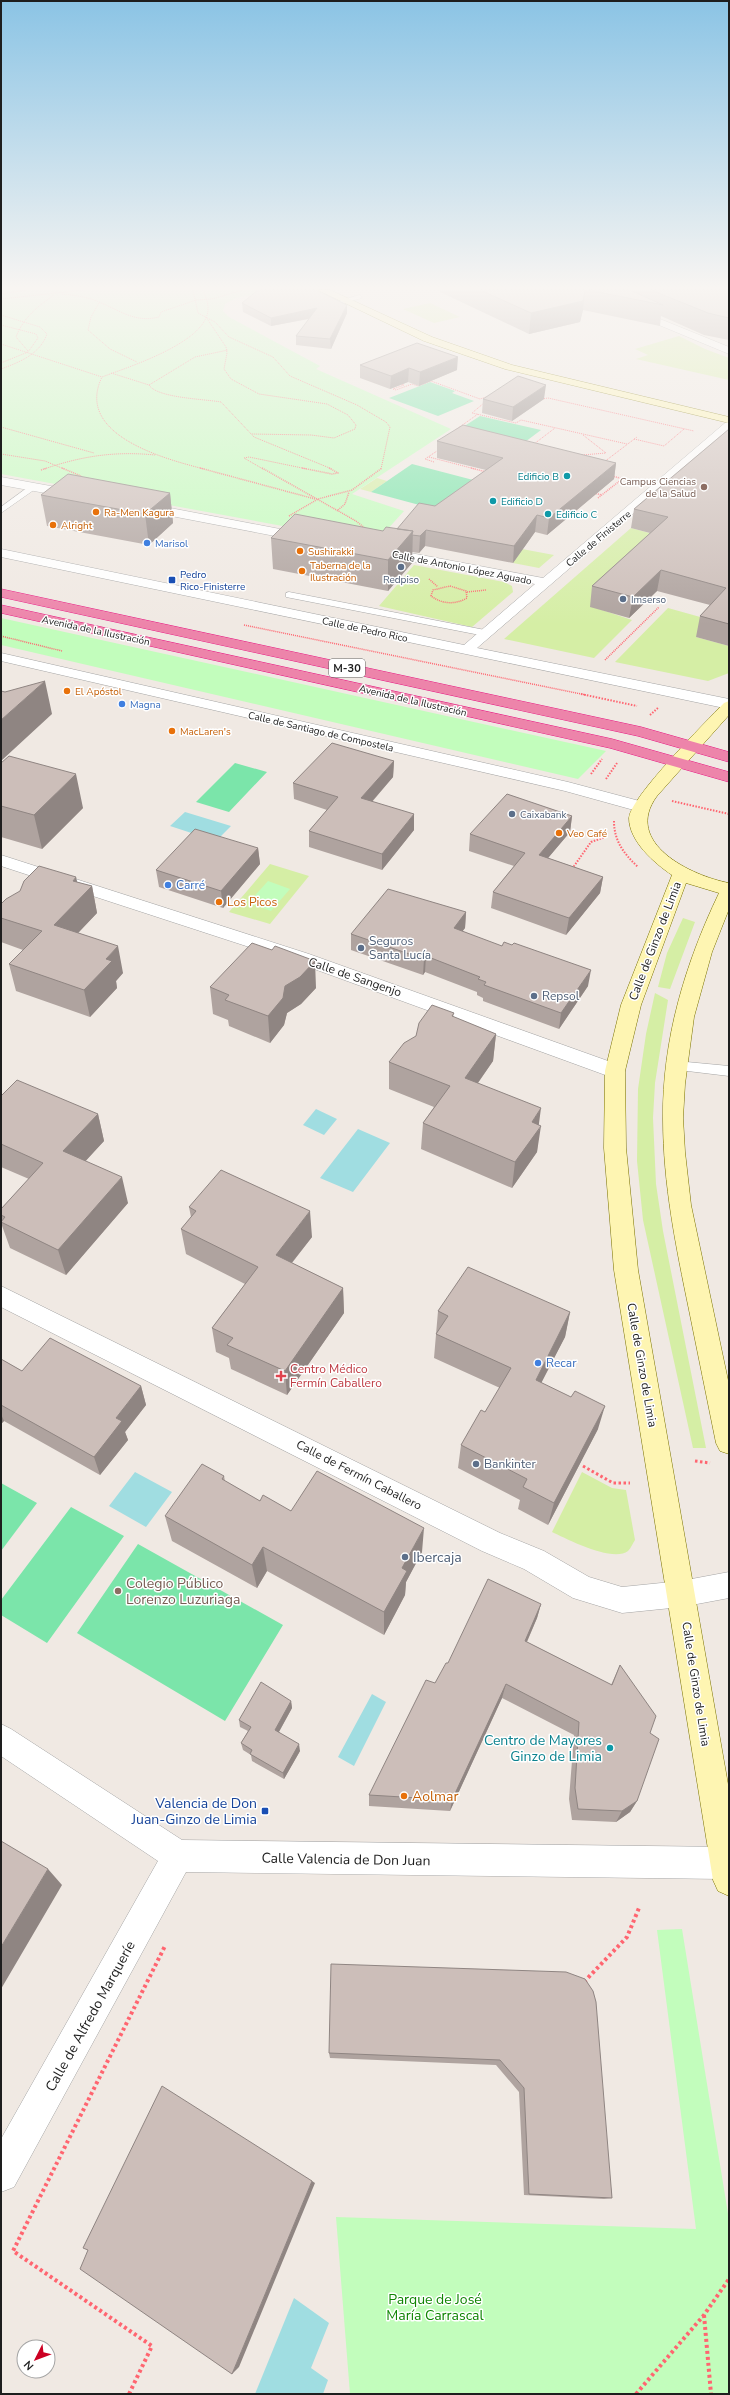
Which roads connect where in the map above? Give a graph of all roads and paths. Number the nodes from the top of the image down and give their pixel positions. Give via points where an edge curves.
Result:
1 (98, 402) edge
2 (219, 402) edge
3 (316, 402) edge
4 (350, 402) edge
5 (485, 402) edge
6 (565, 402) edge
7 (653, 402) edge
8 (692, 402) edge
9 (729, 410) edge
10 (478, 414) junction
11 (729, 420) edge
12 (655, 422) junction
13 (652, 425) dead end
14 (729, 425) edge
15 (1, 427) edge
16 (556, 428) junction
17 (684, 429) junction
18 (454, 431) edge
19 (698, 432) dead end
20 (251, 434) junction
21 (582, 434) junction
22 (636, 437) dead end
23 (634, 439) junction
24 (532, 444) edge
25 (626, 444) junction
26 (445, 446) edge
27 (95, 453) junction
28 (606, 453) junction
29 (613, 455) junction
30 (160, 456) junction
31 (576, 456) edge
32 (429, 457) junction
33 (434, 462) dead end
34 (602, 463) edge
35 (490, 470) edge
36 (37, 472) dead end
37 (607, 475) edge
38 (622, 479) junction
39 (1, 480) edge
40 (639, 483) dead end
41 (34, 487) junction
42 (349, 492) junction
43 (594, 493) edge
44 (602, 495) junction
45 (88, 497) edge
46 (598, 498) edge
47 (318, 499) junction
48 (134, 506) edge
49 (338, 510) junction
50 (1, 511) edge
51 (369, 532) edge
52 (320, 540) edge
53 (368, 550) edge
54 (1, 553) edge
55 (545, 582) junction
56 (1, 593) edge
57 (468, 594) joint
58 (289, 595) dead end
59 (659, 607) dead end
60 (1, 609) edge
61 (242, 625) dead end
62 (485, 633) junction
63 (466, 650) junction
64 (1, 657) edge
65 (603, 664) dead end
66 (641, 703) dead end
67 (661, 705) dead end
68 (729, 705) edge
69 (637, 706) junction
70 (633, 712) dead end
71 (646, 718) dead end
72 (693, 746) junction
73 (729, 757) edge
74 (604, 758) dead end
75 (619, 760) dead end
76 (680, 762) junction
77 (588, 778) dead end
78 (729, 778) edge
79 (604, 782) dead end
80 (672, 801) dead end
81 (641, 807) junction
82 (729, 814) edge
83 (608, 836) dead end
84 (1, 860) edge
85 (569, 872) edge
86 (681, 873) junction
87 (729, 889) edge
88 (676, 1066) junction
89 (615, 1071) junction
90 (729, 1071) edge
91 (1, 1296) edge
92 (729, 1443) edge
93 (695, 1461) dead end
94 (710, 1463) dead end
95 (583, 1466) edge
96 (630, 1483) dead end
97 (729, 1585) edge
98 (681, 1594) junction
99 (1, 1739) edge
100 (178, 1856) junction
101 (728, 1869) edge
102 (640, 1908) dead end
103 (166, 1946) dead end
104 (579, 1986) edge
105 (1, 2174) edge
106 (729, 2279) edge
107 (704, 2315) junction
108 (130, 2394) edge
109 (636, 2394) edge
110 (711, 2394) edge

1 - 30 path via 107,424 128,442
2 - 20 path
3 - 20 path via 332,405 344,412 356,424 355,429 334,438
4 - 42 path via 386,422 390,427 382,468 368,481
5 - 10 path via 472,413
6 - 12 path
7 - 11 main road
8 - 9 main road
10 - 16 path via 516,423 520,420
10 - 18 path
12 - 13 path
12 - 17 path
14 - 55 street, Calle de Finisterre
15 - 27 path
16 - 21 path
16 - 24 path
17 - 19 path
17 - 23 path via 664,446
20 - 47 path via 338,473 332,474 249,456 244,458
21 - 25 path
21 - 28 path
22 - 23 path
23 - 25 path
25 - 29 path
26 - 32 path
27 - 30 path via 125,451
27 - 36 path
28 - 29 path
28 - 31 path
29 - 34 path
30 - 47 path
32 - 33 path via 425,459
32 - 35 path via 487,472
37 - 38 path
38 - 40 path
38 - 44 path
39 - 41 street
41 - 45 street
41 - 50 lane
42 - 47 path
42 - 49 path via 345,504
43 - 44 path
44 - 46 path
47 - 49 path
48 - 52 street
49 - 51 path
53 - 55 street, Calle de Antonio López Aguado
54 - 63 street, Calle de Pedro Rico
55 - 62 street, Calle de Finisterre
56 - 72 highway, Avenida de la Ilustración / M-30 via 641,732
57 - 57 path via 462,588 450,586 438,587 431,593 435,600 449,603 463,601
58 - 62 lane
59 - 65 path
60 - 76 highway, Avenida de la Ilustración / M-30 via 604,742
61 - 69 path
62 - 63 street, Calle de Finisterre
63 - 68 street, Calle de Pedro Rico
64 - 81 street, Calle de Santiago de Compostela via 568,787
66 - 69 path
67 - 71 path
68 - 72 main road
69 - 70 path
72 - 73 highway, Avenida de la Ilustración / M-30
72 - 76 main road
74 - 77 path
75 - 79 path
76 - 78 highway, Avenida de la Ilustración / M-30
76 - 81 main road
80 - 82 path
81 - 86 main road via 638,820 649,846 664,862
83 - 85 path via 591,842
84 - 89 street, Calle de Sangenjo via 302,958
86 - 87 main road via 703,883
86 - 89 main road, Calle de Ginzo de Limia via 642,972
87 - 88 main road via 708,932 693,975
88 - 90 lane
88 - 92 main road via 674,1152 679,1197
89 - 98 main road, Calle de Ginzo de Limia via 614,1148 626,1270
91 - 98 street, Calle de Fermín Caballero via 491,1542 534,1560 583,1589 622,1600
93 - 94 path
95 - 96 path via 613,1483
97 - 98 street, Calle de Fermín Caballero
98 - 101 main road, Calle de Ginzo de Limia
99 - 100 street
100 - 101 street, Calle Valencia de Don Juan
100 - 105 street, Calle de Alfredo Marqueríe
102 - 104 path via 627,1937
103 - 108 path via 13,2250 152,2346
106 - 107 path
107 - 109 path
107 - 110 path

